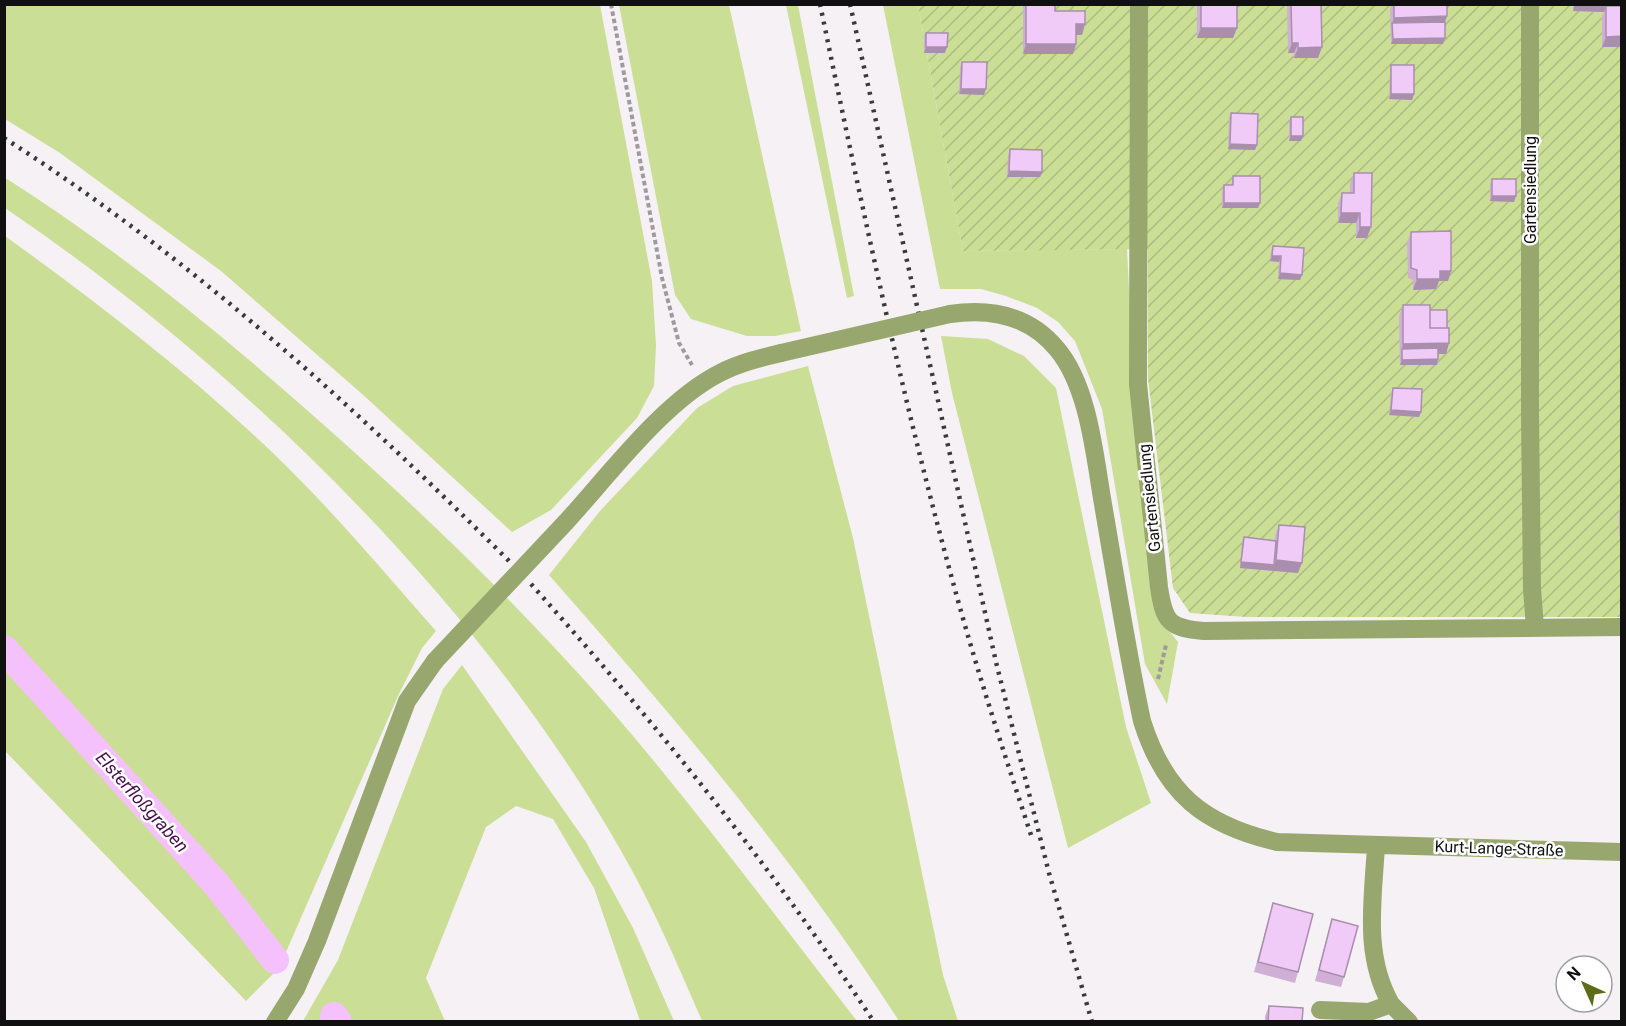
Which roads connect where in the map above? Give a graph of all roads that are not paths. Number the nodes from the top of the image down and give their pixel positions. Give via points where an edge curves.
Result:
1 (1139, 4) edge
2 (1530, 4) edge
3 (1622, 627) edge
4 (1535, 628) junction
5 (1376, 846) junction
6 (1622, 852) edge
7 (1391, 1004) junction
8 (1320, 1010) dead end
9 (275, 1022) edge
10 (1409, 1022) edge

1 - 4 street, Gartensiedlung via 1138,384 1159,587 1168,621 1179,628 1204,631
2 - 4 street, Gartensiedlung via 1530,416
3 - 4 street
5 - 6 street, Kurt-Lange-Straße
5 - 7 street via 1371,913 1373,955
5 - 9 street, Kurt-Lange-Straße, bridge via 1277,842 1232,830 1181,796 1149,744 1089,429 1075,381 1049,340 1020,321 982,310 950,314 737,366 703,382 659,419 435,661 407,701 317,941 296,989
7 - 8 street via 1369,1012
7 - 10 street

